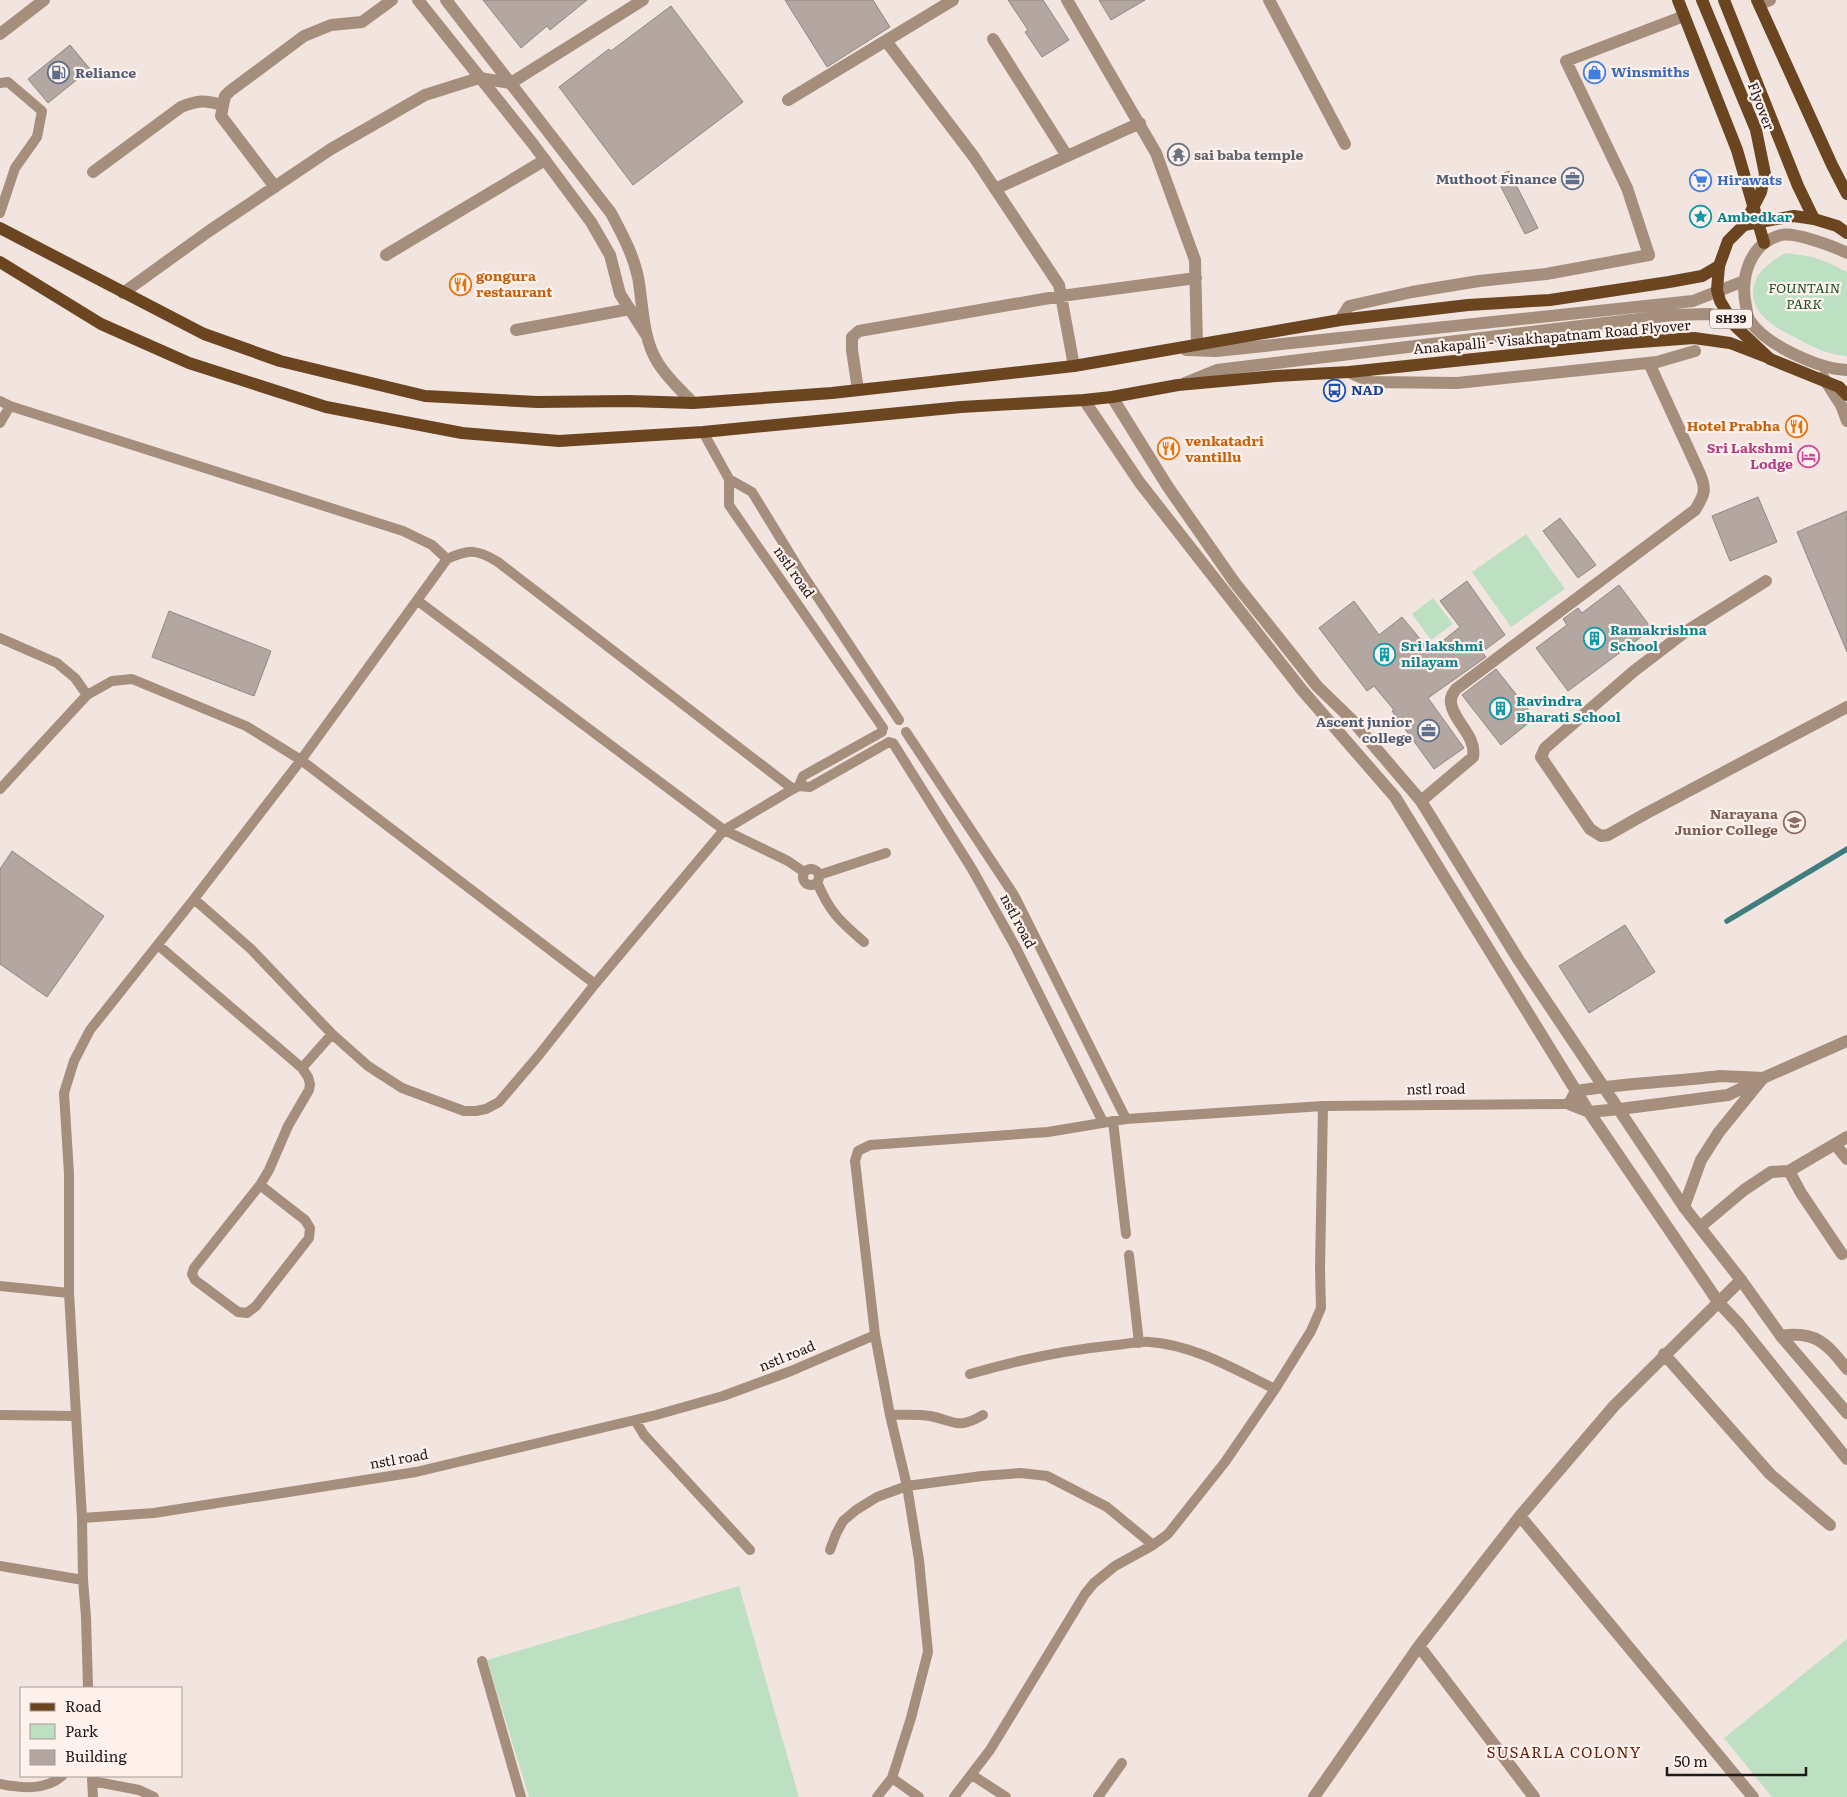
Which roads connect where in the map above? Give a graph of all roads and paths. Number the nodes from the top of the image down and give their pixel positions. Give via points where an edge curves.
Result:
1 (44, 0) edge
2 (392, 0) edge
3 (418, 0) edge
4 (446, 0) edge
5 (643, 0) edge
6 (953, 0) edge
7 (1067, 0) edge
8 (1269, 0) edge
9 (1678, 0) edge
10 (1702, 0) edge
11 (1724, 0) edge
12 (1762, 1) edge
13 (1684, 16) junction
14 (0, 34) edge
15 (993, 39) dead end
16 (886, 41) junction
17 (479, 78) junction
18 (511, 82) junction
19 (0, 83) edge
20 (788, 100) dead end
21 (222, 105) junction
22 (1140, 123) junction
23 (1345, 144) dead end
24 (1066, 156) junction
25 (545, 160) junction
26 (93, 172) dead end
27 (275, 187) junction
28 (995, 189) junction
29 (1847, 194) edge
30 (0, 213) edge
31 (1814, 219) junction
32 (1744, 224) junction
33 (0, 228) edge
34 (1847, 233) edge
35 (1764, 243) junction
36 (1847, 253) edge
37 (386, 255) dead end
38 (0, 262) edge
39 (1719, 266) junction
40 (1196, 278) junction
41 (1744, 281) junction
42 (123, 293) junction
43 (1061, 296) junction
44 (630, 309) junction
45 (1340, 320) junction
46 (1748, 320) junction
47 (516, 330) dead end
48 (648, 338) junction
49 (1197, 345) junction
50 (1171, 350) junction
51 (1695, 352) dead end
52 (1770, 359) junction
53 (1649, 363) junction
54 (1814, 363) junction
55 (1074, 366) junction
56 (1847, 370) edge
57 (1349, 372) junction
58 (1178, 385) junction
59 (858, 390) junction
60 (1844, 390) edge
61 (1112, 397) junction
62 (1084, 400) junction
63 (0, 401) edge
64 (693, 403) junction
65 (10, 406) junction
66 (1847, 421) edge
67 (0, 423) edge
68 (703, 432) junction
69 (729, 479) junction
70 (447, 559) junction
71 (1766, 581) dead end
72 (418, 600) junction
73 (0, 638) edge
74 (87, 695) junction
75 (1847, 708) edge
76 (899, 720) junction
77 (883, 730) junction
78 (906, 732) junction
79 (891, 742) junction
80 (301, 760) junction
81 (796, 787) junction
82 (0, 789) edge
83 (1421, 801) junction
84 (724, 830) junction
85 (886, 852) dead end
86 (818, 879) junction
87 (194, 899) junction
88 (864, 942) dead end
89 (158, 945) junction
90 (595, 984) junction
91 (332, 1034) junction
92 (1847, 1041) edge
93 (302, 1068) junction
94 (1763, 1078) junction
95 (1604, 1086) junction
96 (1576, 1091) junction
97 (1569, 1104) junction
98 (1323, 1106) junction
99 (1620, 1109) junction
100 (1589, 1112) junction
101 (1126, 1119) junction
102 (1108, 1122) junction
103 (1847, 1137) edge
104 (1836, 1144) junction
105 (1847, 1159) edge
106 (1789, 1171) junction
107 (260, 1185) junction
108 (1684, 1207) junction
109 (1700, 1227) junction
110 (1126, 1234) dead end
111 (1842, 1254) dead end
112 (1129, 1255) dead end
113 (1741, 1280) junction
114 (0, 1286) edge
115 (69, 1293) junction
116 (1719, 1303) junction
117 (875, 1335) junction
118 (1781, 1336) junction
119 (1139, 1343) junction
120 (1664, 1354) junction
121 (1847, 1369) edge
122 (970, 1374) dead end
123 (1275, 1389) junction
124 (1847, 1413) edge
125 (0, 1415) edge
126 (890, 1415) junction
127 (983, 1415) dead end
128 (76, 1416) junction
129 (635, 1420) junction
130 (1847, 1459) edge
131 (907, 1486) junction
132 (1520, 1516) junction
133 (82, 1518) junction
134 (1830, 1525) dead end
135 (1152, 1545) junction
136 (750, 1550) dead end
137 (830, 1550) dead end
138 (0, 1566) edge
139 (83, 1580) junction
140 (1418, 1646) junction
141 (482, 1661) dead end
142 (88, 1687) edge
143 (1122, 1763) dead end
144 (972, 1775) junction
145 (61, 1777) edge
146 (892, 1778) junction
147 (92, 1779) edge
148 (0, 1784) edge
149 (37, 1787) junction
150 (1318, 1795) edge
151 (30, 1797) edge
152 (93, 1797) edge
153 (154, 1797) edge
154 (521, 1797) edge
155 (877, 1797) edge
156 (919, 1797) edge
157 (954, 1797) edge
158 (1006, 1797) edge
159 (1098, 1797) edge
160 (1534, 1797) edge
161 (1753, 1797) edge

1 - 14 street
2 - 21 street via 362,22 330,25 304,36 230,91
3 - 17 street
4 - 18 street
5 - 18 street
6 - 16 street
7 - 22 street
8 - 23 street
9 - 13 main road
10 - 32 main road, Flyover, bridge via 1756,130 1766,174 1761,192
11 - 31 main road, Flyover
12 - 29 main road
13 - 35 main road via 1737,150
13 - 45 street via 1566,61 1627,188 1649,255 1546,274 1412,292 1350,306
15 - 24 street
16 - 20 street
16 - 28 street
17 - 18 street
17 - 25 street
17 - 27 street via 425,95
18 - 48 street via 611,213 627,243 637,275
19 - 30 lane via 8,82 42,111 37,137 15,168
21 - 26 street via 197,101 181,107
21 - 27 street via 221,116 226,125
22 - 24 street
22 - 40 street via 1160,162 1195,260
24 - 28 street
25 - 37 street
25 - 44 street via 591,222 610,256 620,294
27 - 42 street
28 - 43 street via 1059,285
31 - 32 main road, bridge via 1794,216
31 - 34 main road via 1837,226
32 - 39 main road, Flyover via 1728,241
33 - 42 main road
35 - 36 street via 1782,235 1813,239
35 - 41 street via 1746,266
38 - 68 main road, Anakapalli - Visakhapatnam Road Flyover via 101,324 189,363 326,407 462,433 550,440
39 - 45 main road via 1702,276 1550,300 1468,305
39 - 52 main road, SH39, bridge via 1717,290 1720,301 1736,326
40 - 43 street
40 - 49 street
41 - 46 street
41 - 50 street via 1693,301 1216,351
42 - 64 main road via 204,334 280,361 425,396 537,402
43 - 55 street
43 - 59 street via 859,331 852,338
44 - 47 street
44 - 48 street
45 - 49 main road
46 - 54 street via 1769,340
46 - 58 street via 1709,314 1672,315 1217,370
48 - 64 street via 657,362
49 - 50 main road
50 - 55 main road
51 - 53 street
52 - 57 main road, Anakapalli - Visakhapatnam Road Flyover via 1730,343 1694,338
52 - 60 main road, Anakapalli - Visakhapatnam Road Flyover, bridge
53 - 57 street via 1457,383 1371,382
53 - 83 street via 1705,486 1703,498 1695,510 1456,689 1450,704 1472,743 1473,758
54 - 56 street
54 - 66 street via 1841,405
55 - 59 main road
57 - 58 main road, Anakapalli - Visakhapatnam Road Flyover
58 - 61 main road, Anakapalli - Visakhapatnam Road Flyover
59 - 64 main road
61 - 62 main road, Anakapalli - Visakhapatnam Road Flyover
61 - 83 street via 1168,487 1235,583 1318,686 1351,719
62 - 68 main road, Anakapalli - Visakhapatnam Road Flyover via 961,407
62 - 96 street via 1140,483 1302,690 1395,797
63 - 65 lane
65 - 67 lane
65 - 70 lane via 403,531 432,545
68 - 69 lane
69 - 76 lane via 752,492
69 - 77 lane, nstl road via 729,505
70 - 72 lane
70 - 81 lane via 472,551 498,562
71 - 75 street via 1677,637 1544,748 1541,757 1590,829 1601,836 1608,835
72 - 80 lane
72 - 84 lane
73 - 74 lane via 57,663 75,678
74 - 80 lane via 112,681 132,679 246,726
74 - 82 lane
76 - 77 lane via 887,721
76 - 78 lane
77 - 79 lane, nstl road via 883,736
77 - 81 lane via 803,776
78 - 79 lane via 903,739
78 - 101 lane via 1014,895
79 - 81 lane via 810,787
79 - 102 lane, nstl road via 977,878
80 - 87 lane
80 - 90 lane
81 - 84 lane
83 - 95 street via 1518,959
84 - 86 lane via 788,861 804,872 804,882 812,885
84 - 90 lane
85 - 86 lane
86 - 88 lane via 824,901 834,916
87 - 89 lane
87 - 91 lane via 251,949
89 - 93 lane
89 - 115 lane via 90,1030 74,1061 64,1093 69,1174
90 - 91 lane via 499,1102 476,1111 464,1111 402,1088 368,1066
91 - 93 lane
92 - 94 street
93 - 107 lane via 308,1077 309,1090
94 - 95 street via 1720,1076
94 - 99 street via 1728,1095
94 - 108 street via 1719,1132 1701,1160
95 - 96 street
95 - 99 street
96 - 97 street
96 - 100 street
97 - 98 lane, nstl road
97 - 100 street
98 - 101 lane, nstl road
98 - 123 lane via 1321,1308
99 - 100 street
99 - 108 street
100 - 116 street
101 - 102 lane, nstl road
102 - 110 lane
102 - 117 lane, nstl road via 1048,1132 870,1144 858,1151 855,1161
103 - 104 street
104 - 105 street
104 - 106 street
106 - 109 street via 1771,1172
106 - 111 street
107 - 107 lane via 192,1274 195,1280 238,1312 247,1313 256,1306 309,1238 310,1228 305,1220
108 - 109 street
109 - 113 street
112 - 119 lane
113 - 116 street
113 - 118 street
114 - 115 lane
115 - 128 lane
116 - 120 street
116 - 130 street
117 - 126 lane, nstl road
117 - 129 lane, nstl road via 723,1396
118 - 121 street via 1806,1335 1822,1342
118 - 124 street
119 - 122 lane via 1096,1347 1009,1363
119 - 123 lane via 1182,1348 1211,1358
120 - 132 street via 1614,1406
120 - 134 street via 1770,1474
123 - 135 lane via 1225,1462 1168,1534
125 - 128 lane
126 - 127 lane via 931,1416 956,1424 972,1422
126 - 131 lane, nstl road
128 - 133 lane
129 - 133 lane, nstl road via 416,1472 154,1513
129 - 136 lane via 644,1435
131 - 135 lane via 1021,1473 1047,1476 1108,1507
131 - 137 lane via 856,1510 844,1521
131 - 146 lane, nstl road via 919,1560 928,1652
132 - 140 street
132 - 161 street
133 - 139 lane
135 - 144 lane via 1115,1566 1085,1594
138 - 139 lane
139 - 142 lane
140 - 150 street
140 - 160 street
141 - 154 lane
143 - 159 lane
144 - 157 lane
144 - 158 lane
145 - 149 lane
146 - 155 lane, nstl road
146 - 156 lane
147 - 152 lane
147 - 153 lane via 139,1790
148 - 149 lane
149 - 151 lane

